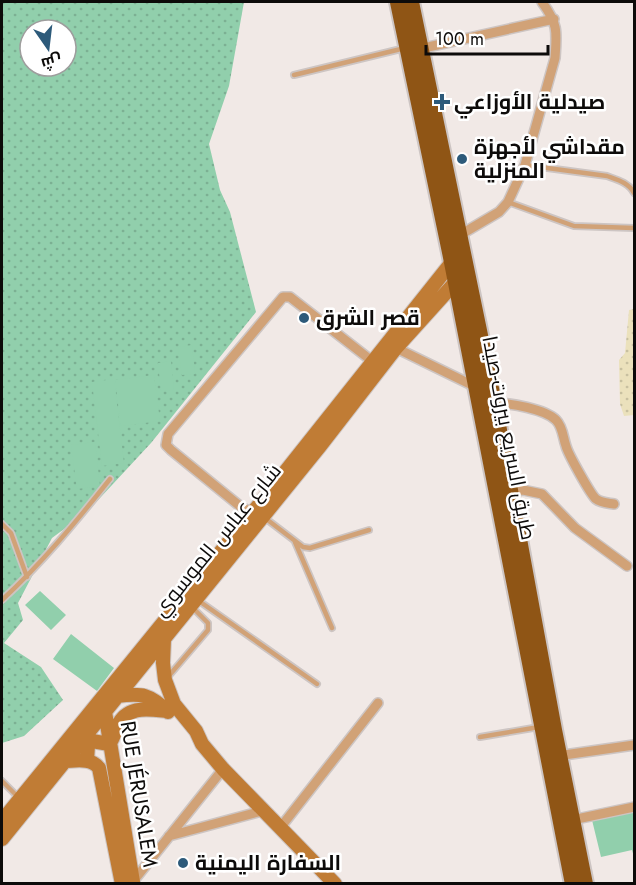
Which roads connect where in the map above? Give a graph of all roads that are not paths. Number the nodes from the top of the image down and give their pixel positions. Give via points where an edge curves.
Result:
1 (398, 2) edge
2 (411, 2) edge
3 (542, 2) edge
4 (554, 19) junction
5 (409, 20) junction
6 (412, 49) junction
7 (294, 75) dead end
8 (525, 165) junction
9 (634, 193) edge
10 (508, 202) junction
11 (634, 228) edge
12 (459, 259) junction
13 (396, 348) junction
14 (372, 361) junction
15 (476, 387) junction
16 (494, 403) junction
17 (110, 479) dead end
18 (509, 491) junction
19 (614, 504) dead end
20 (258, 514) junction
21 (2, 524) edge
22 (369, 530) dead end
23 (295, 542) junction
24 (627, 566) dead end
25 (27, 577) junction
26 (2, 600) edge
27 (194, 603) junction
28 (332, 628) dead end
29 (164, 639) junction
30 (165, 680) junction
31 (318, 684) dead end
32 (117, 696) junction
33 (378, 703) dead end
34 (166, 711) junction
35 (105, 712) junction
36 (541, 726) junction
37 (480, 737) dead end
38 (109, 744) junction
39 (202, 744) junction
40 (634, 745) edge
41 (553, 756) junction
42 (63, 761) junction
43 (87, 761) junction
44 (223, 770) junction
45 (2, 781) edge
46 (23, 801) junction
47 (634, 807) edge
48 (262, 811) junction
49 (2, 820) edge
50 (572, 820) junction
51 (280, 828) junction
52 (169, 836) junction
53 (2, 839) edge
54 (129, 883) edge
55 (335, 884) edge
56 (573, 884) edge
57 (585, 884) edge

1 - 5 highway, طريق السريع بيروت-صيدا
2 - 5 highway, طريق السريع بيروت-صيدا
3 - 4 street
4 - 6 street
4 - 8 street via 555,58
5 - 6 highway, طريق السريع بيروت-صيدا
6 - 7 lane
6 - 12 highway, طريق السريع بيروت-صيدا
6 - 12 highway, طريق السريع بيروت-صيدا
8 - 9 lane via 607,176 620,180
8 - 10 street
10 - 11 lane via 574,226
10 - 12 street
12 - 13 street, شارع عباس الموسوي
12 - 14 street, شارع عباس الموسوي
12 - 15 highway, طريق السريع بيروت-صيدا
12 - 16 highway, طريق السريع بيروت-صيدا
13 - 15 street
13 - 20 street, شارع عباس الموسوي
14 - 20 street, شارع عباس الموسوي
14 - 20 street via 290,297 283,297 168,434 166,445 171,450 241,507
15 - 36 highway, طريق السريع بيروت-صيدا
16 - 18 highway, طريق السريع بيروت-صيدا
16 - 19 street via 554,418 570,457 592,494 600,501
17 - 25 lane
18 - 24 street via 542,494 575,528
18 - 41 highway, طريق السريع بيروت-صيدا
20 - 23 lane
20 - 27 street, شارع عباس الموسوي
20 - 46 street, شارع عباس الموسوي
21 - 25 lane via 11,533
22 - 23 lane via 310,548
23 - 28 lane
25 - 26 lane
27 - 29 street, شارع عباس الموسوي
27 - 30 lane via 208,623 208,630
27 - 31 lane
29 - 30 street
29 - 32 street, شارع عباس الموسوي
30 - 39 street via 174,704
32 - 34 street via 148,696
32 - 35 street, شارع عباس الموسوي
33 - 51 street
34 - 38 street via 131,711 121,719
34 - 39 street
35 - 38 street, RUE JÉRUSALEM
35 - 42 street, شارع عباس الموسوي
36 - 37 lane
36 - 41 highway, طريق السريع بيروت-صيدا
38 - 43 street via 90,743
38 - 54 street, RUE JÉRUSALEM
39 - 44 street
40 - 41 street
41 - 50 highway, طريق السريع بيروت-صيدا
41 - 56 highway, طريق السريع بيروت-صيدا
42 - 43 street
42 - 46 street, شارع عباس الموسوي
43 - 54 street, RUE JÉRUSALEM via 101,773
44 - 48 street
44 - 52 street
45 - 46 lane
46 - 49 street, شارع عباس الموسوي
46 - 53 street, شارع عباس الموسوي
47 - 50 street
48 - 51 street
48 - 52 street
50 - 57 highway, طريق السريع بيروت-صيدا
51 - 55 street
52 - 54 street

